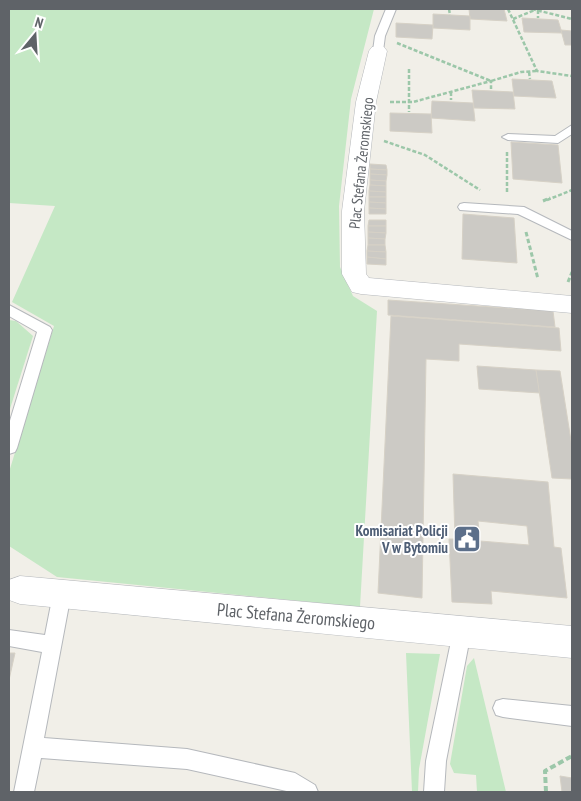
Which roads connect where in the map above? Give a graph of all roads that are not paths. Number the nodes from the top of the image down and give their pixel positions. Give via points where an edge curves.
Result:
1 (391, 9) edge
2 (379, 43) joint
3 (572, 128) edge
4 (508, 137) dead end
5 (464, 207) dead end
6 (572, 236) edge
7 (572, 305) edge
8 (9, 310) edge
9 (9, 448) edge
10 (14, 585) edge
11 (62, 594) junction
12 (462, 632) junction
13 (9, 638) edge
14 (572, 642) edge
15 (51, 645) junction
16 (503, 708) dead end
17 (572, 716) edge
18 (32, 747) junction
19 (24, 792) edge
20 (308, 792) edge
21 (434, 792) edge

1 - 2 lane, Plac Stefana Żeromskiego
2 - 7 street, Plac Stefana Żeromskiego via 366,102 353,211 354,274 361,286
3 - 4 lane via 558,140
5 - 6 lane via 520,210
8 - 9 lane via 46,330
10 - 11 street, Plac Stefana Żeromskiego
11 - 12 street, Plac Stefana Żeromskiego
11 - 15 lane
12 - 14 street, Plac Stefana Żeromskiego
12 - 21 lane via 436,761
13 - 15 lane
15 - 18 lane
16 - 17 lane
18 - 19 lane
18 - 20 lane via 188,759 295,783

